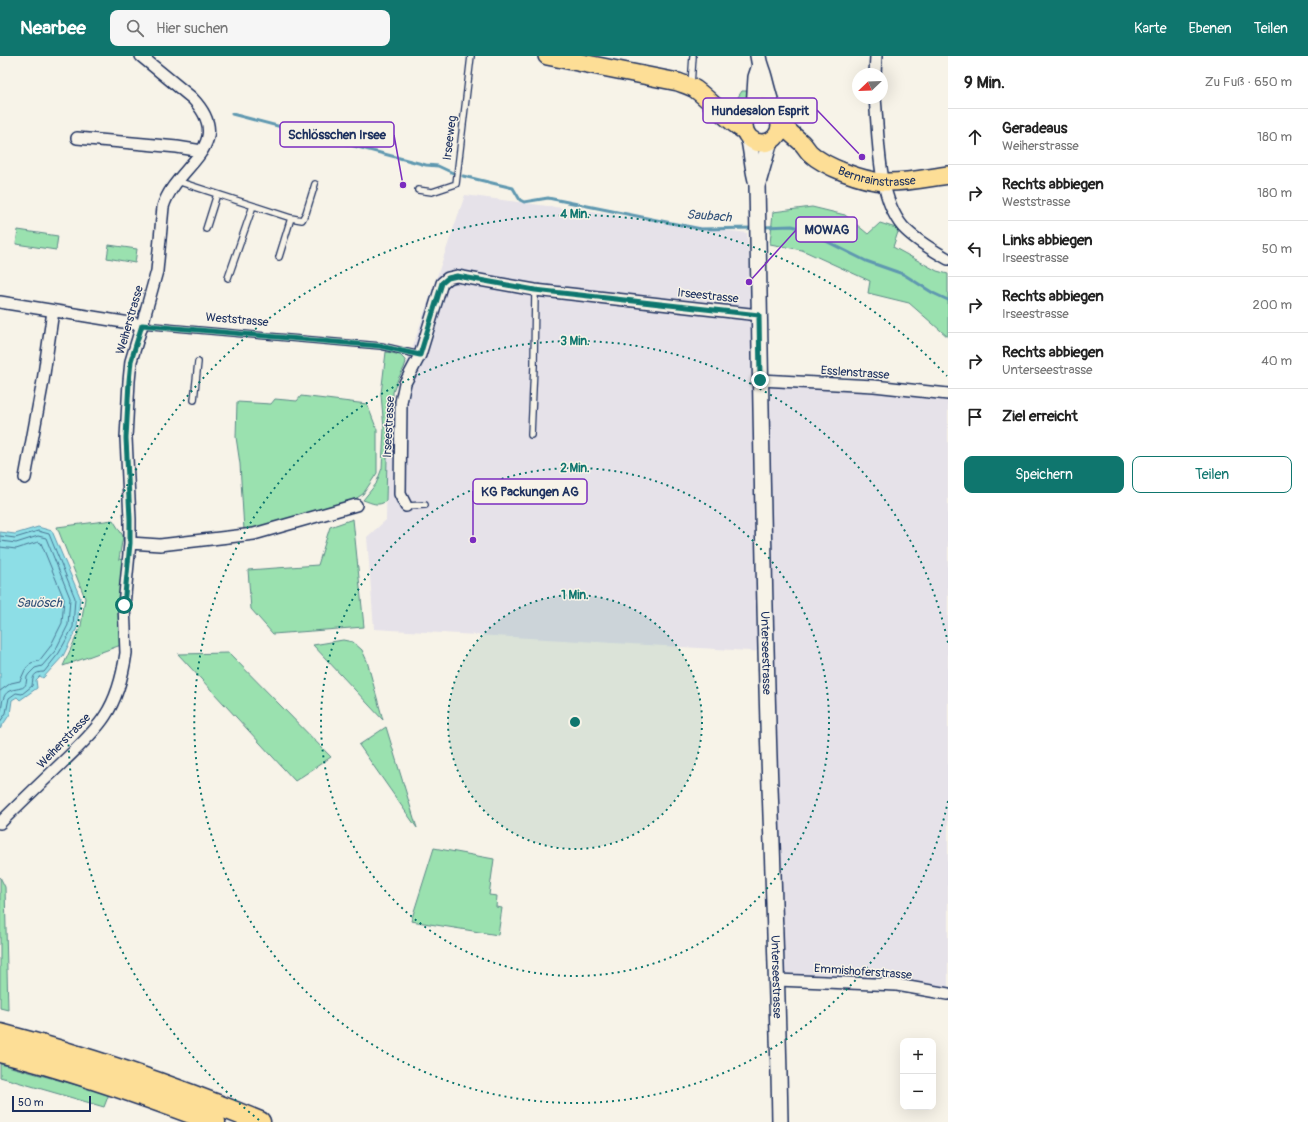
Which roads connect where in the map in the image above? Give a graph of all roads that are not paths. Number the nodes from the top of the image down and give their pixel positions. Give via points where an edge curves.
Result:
1 (141, 56) edge
2 (471, 56) edge
3 (547, 56) edge
4 (693, 56) edge
5 (876, 56) edge
6 (758, 61) edge
7 (875, 68) edge
8 (690, 87) junction
9 (710, 101) junction
10 (876, 104) edge
11 (753, 110) junction
12 (777, 117) junction
13 (747, 133) junction
14 (77, 138) dead end
15 (771, 140) junction
16 (202, 151) junction
17 (810, 153) junction
18 (948, 175) edge
19 (177, 181) junction
20 (884, 182) junction
21 (314, 184) dead end
22 (757, 184) junction
23 (418, 190) dead end
24 (217, 194) junction
25 (253, 206) junction
26 (291, 218) junction
27 (206, 229) dead end
28 (279, 257) dead end
29 (948, 259) edge
30 (228, 278) dead end
31 (535, 290) junction
32 (0, 302) edge
33 (52, 311) junction
34 (759, 315) junction
35 (142, 325) junction
36 (420, 355) junction
37 (198, 362) dead end
38 (760, 380) junction
39 (948, 394) edge
40 (194, 400) dead end
41 (531, 435) dead end
42 (26, 478) dead end
43 (356, 505) dead end
44 (406, 506) joint
45 (425, 506) dead end
46 (130, 543) junction
47 (0, 823) edge
48 (777, 980) junction
49 (948, 994) edge
50 (0, 1034) edge
51 (0, 1052) edge
52 (214, 1122) edge
53 (260, 1122) edge
54 (780, 1122) edge

1 - 16 street, Weiherstrasse via 192,98 202,110 208,126 207,142
2 - 23 lane, Irseeweg via 456,184 432,192
3 - 8 main road via 590,62 663,78
4 - 8 lane
5 - 7 street
6 - 11 street
6 - 12 street
8 - 9 main road
9 - 11 main road via 720,102 736,110
9 - 13 main road
10 - 20 street
11 - 12 main road via 767,108
11 - 13 main road via 745,120
12 - 15 main road via 779,132
12 - 17 main road, Bernrainstrasse via 785,129
13 - 15 main road via 752,140 758,142
13 - 22 street, Unterseestrasse
14 - 16 street
15 - 17 main road, Bernrainstrasse
15 - 22 street, Unterseestrasse
16 - 19 street, Weiherstrasse
17 - 20 main road, Bernrainstrasse via 838,170 872,181
18 - 20 main road, Bernrainstrasse
19 - 24 lane
19 - 35 street, Weiherstrasse via 166,197 163,207 157,271
20 - 29 street via 892,210 904,228
21 - 26 lane via 302,220
22 - 34 street, Unterseestrasse
24 - 25 lane
24 - 27 lane
25 - 26 lane
25 - 30 lane
26 - 28 lane
31 - 34 street, Irseestrasse
31 - 36 street, Irseestrasse via 457,276 448,278 442,283
31 - 41 lane
32 - 33 street, Weststrasse
33 - 35 street, Weststrasse
33 - 42 street
34 - 38 street, Unterseestrasse
35 - 36 lane, Weststrasse via 380,346
35 - 46 street, Weiherstrasse via 131,361 129,381 126,438
36 - 44 street, Irseestrasse via 405,383 401,402 400,494
37 - 40 lane
38 - 39 street, Esslenstrasse via 874,386
38 - 48 street, Unterseestrasse
43 - 46 street via 254,534 160,545
44 - 45 lane
46 - 47 street, Weiherstrasse via 124,605 126,653 120,684 113,701 106,716 92,734
48 - 49 street, Emmishoferstrasse via 897,985
48 - 54 street, Unterseestrasse
50 - 53 highway via 133,1074
51 - 52 highway via 114,1085

